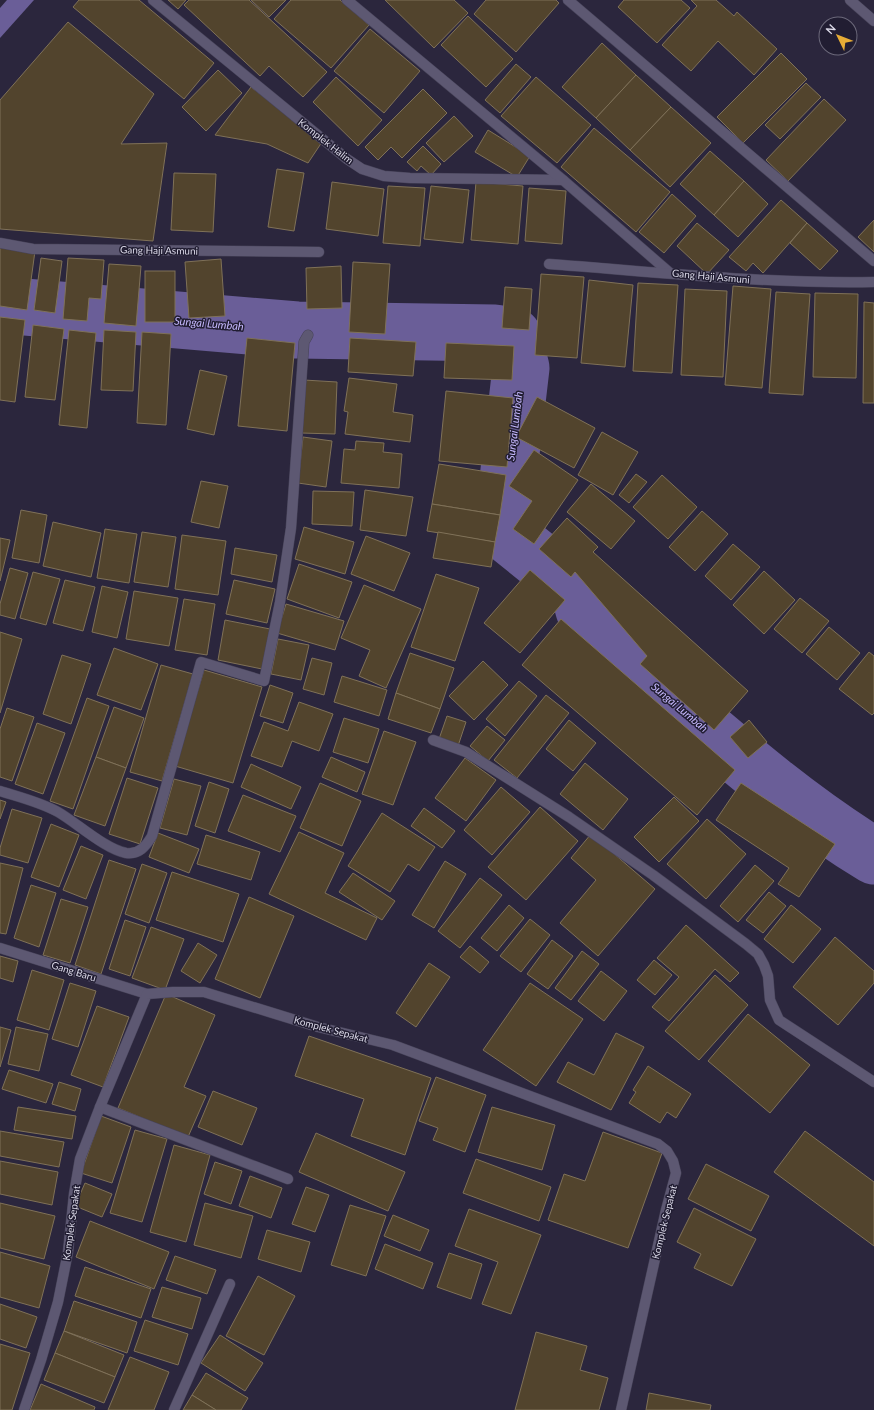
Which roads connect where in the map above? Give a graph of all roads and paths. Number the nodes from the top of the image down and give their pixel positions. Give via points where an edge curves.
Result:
1 (153, 0) edge
2 (347, 0) edge
3 (568, 0) edge
4 (850, 0) edge
5 (874, 21) edge
6 (563, 180) junction
7 (0, 243) edge
8 (319, 252) dead end
9 (874, 261) edge
10 (549, 264) dead end
11 (670, 273) junction
12 (874, 282) edge
13 (308, 335) dead end
14 (433, 740) dead end
15 (0, 791) edge
16 (0, 948) edge
17 (147, 994) junction
18 (874, 1082) edge
19 (100, 1107) junction
20 (288, 1179) dead end
21 (230, 1284) dead end
22 (24, 1410) edge
23 (174, 1410) edge
24 (621, 1410) edge

1 - 6 street, Komplek Halim via 362,169 384,176 410,178
2 - 6 street
3 - 9 street
4 - 5 street
6 - 11 street
7 - 8 street, Gang Haji Asmuni via 33,249
10 - 11 street, Gang Haji Asmuni
11 - 12 street, Gang Haji Asmuni via 823,283
13 - 15 street via 304,342 291,528 280,602 264,681 201,662 152,836 146,847 140,851 127,853 114,848 47,806
14 - 18 street via 466,752 569,817 746,944 758,954 764,965 768,976 770,1000 779,1020
16 - 17 street, Gang Baru
17 - 19 street, Komplek Sepakat
17 - 24 street, Komplek Sepakat via 204,992 318,1027 394,1045 658,1144 667,1151 673,1160 676,1174
19 - 20 street
19 - 22 street, Komplek Sepakat via 80,1159 68,1252 58,1302
21 - 23 street

